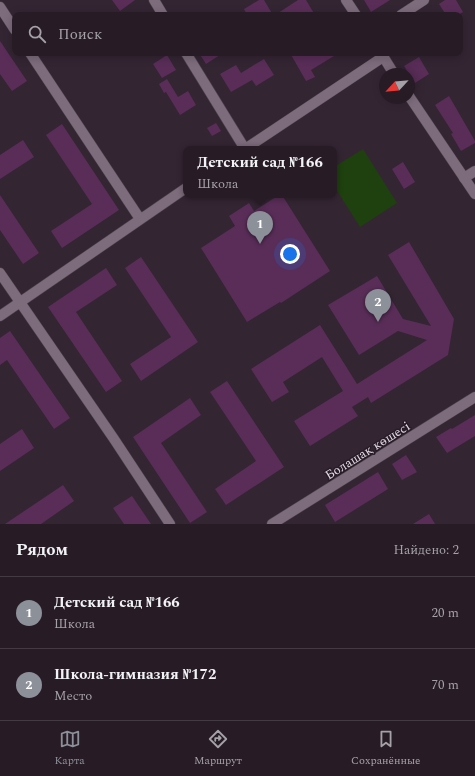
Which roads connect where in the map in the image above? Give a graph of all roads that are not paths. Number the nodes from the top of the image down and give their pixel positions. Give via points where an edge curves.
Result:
1 (154, 0) edge
2 (346, 0) edge
3 (424, 0) edge
4 (0, 7) edge
5 (161, 12) edge
6 (354, 12) edge
7 (406, 12) edge
8 (12, 25) edge
9 (32, 56) edge
10 (188, 56) edge
11 (381, 56) edge
12 (383, 56) edge
13 (390, 68) edge
14 (414, 104) edge
15 (243, 146) edge
16 (249, 146) edge
17 (475, 171) edge
18 (464, 178) junction
19 (183, 190) edge
20 (475, 194) edge
21 (140, 219) junction
22 (0, 273) edge
23 (20, 303) junction
24 (0, 316) edge
25 (475, 397) edge
26 (170, 524) edge
27 (274, 524) edge

1 - 5 street
2 - 6 street
3 - 7 street
4 - 8 street
9 - 21 street
10 - 15 street
11 - 16 street
12 - 13 street
14 - 18 street
17 - 18 street
18 - 20 street
19 - 21 street
21 - 23 street
22 - 23 street
23 - 24 street
23 - 26 street
25 - 27 street, Болашақ көшесі

